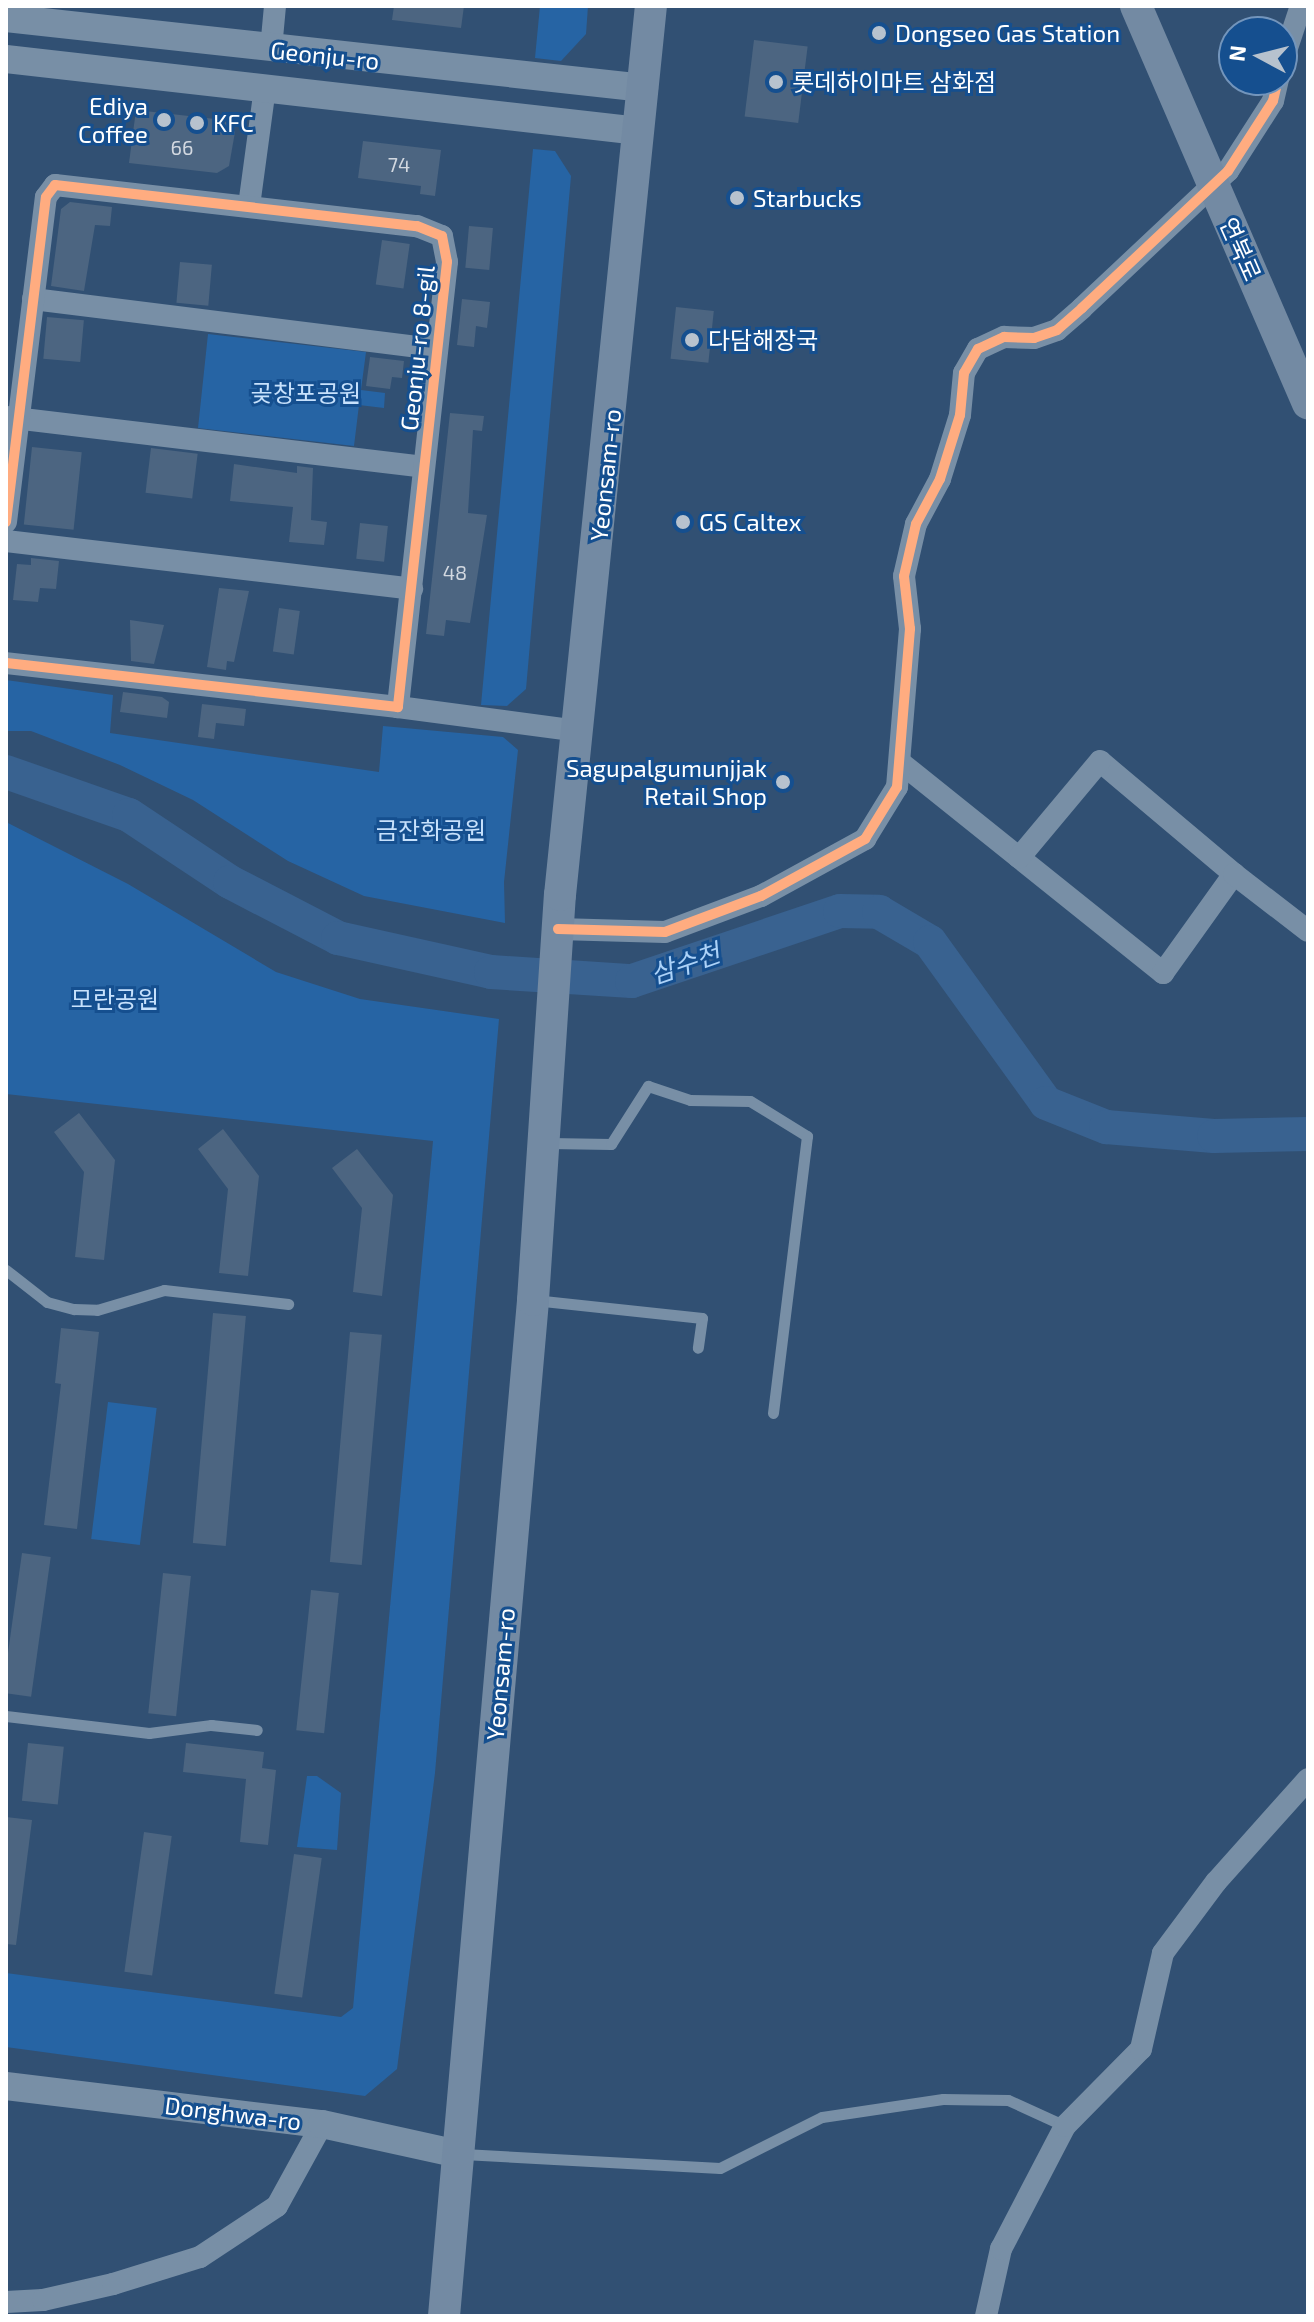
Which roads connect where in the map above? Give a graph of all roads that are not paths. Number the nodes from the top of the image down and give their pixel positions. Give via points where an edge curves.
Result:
1 (275, 6) edge
2 (651, 6) edge
3 (1136, 6) edge
4 (6, 18) edge
5 (271, 49) junction
6 (6, 59) edge
7 (265, 88) junction
8 (644, 88) junction
9 (1274, 96) edge
10 (639, 131) junction
11 (1213, 185) junction
12 (249, 206) junction
13 (33, 299) junction
14 (437, 349) junction
15 (1308, 403) edge
16 (12, 417) edge
17 (424, 467) junction
18 (6, 522) edge
19 (6, 541) edge
20 (412, 589) junction
21 (6, 663) edge
22 (398, 707) junction
23 (579, 731) junction
24 (901, 763) junction
25 (1019, 858) junction
26 (1234, 874) junction
27 (1308, 931) edge
28 (557, 936) junction
29 (543, 1143) junction
30 (6, 1270) edge
31 (533, 1300) junction
32 (288, 1304) dead end
33 (698, 1348) dead end
34 (773, 1413) dead end
35 (6, 1716) edge
36 (257, 1730) dead end
37 (1308, 1779) edge
38 (6, 2086) edge
39 (322, 2124) junction
40 (1065, 2126) junction
41 (458, 2154) junction
42 (6, 2302) edge
43 (444, 2316) edge
44 (986, 2316) edge

1 - 5 street
2 - 8 main road, Yeonsam-ro
3 - 11 main road, 연북로
4 - 5 street, Geonju-ro
5 - 8 street, Geonju-ro
6 - 7 street, Geonju-ro
7 - 10 street, Geonju-ro
7 - 12 street
8 - 10 main road, Yeonsam-ro
9 - 11 street via 1228,171
10 - 23 main road, Yeonsam-ro
11 - 15 main road, 연북로
11 - 24 street via 1057,330 1034,338 1004,337 978,349 964,373 960,415 940,479 916,524 904,576 910,629
12 - 13 street, Geonju-ro 8-gil via 55,185 46,197
12 - 14 street, Geonju-ro 8-gil via 439,232 447,262
13 - 14 street, Geonju-ro 8-gil
13 - 16 street, Geonju-ro 8-gil
14 - 17 street, Geonju-ro 8-gil
16 - 17 street, Geonju-ro 8-gil
16 - 18 street, Geonju-ro 8-gil
17 - 20 street, Geonju-ro 8-gil
19 - 20 street
20 - 22 street, Geonju-ro 8-gil
21 - 22 street
22 - 23 street
23 - 28 main road, Yeonsam-ro
24 - 25 street
24 - 28 street via 897,787 865,839 761,896 665,932
25 - 26 street via 1100,761
25 - 26 street via 1163,973
26 - 27 street
28 - 29 main road, Yeonsam-ro
29 - 31 main road, Yeonsam-ro
29 - 34 lane via 611,1144 648,1086 690,1100 750,1101 807,1136
30 - 32 lane via 47,1302 74,1309 97,1310 164,1290
31 - 33 lane via 702,1318
31 - 41 main road, Yeonsam-ro
35 - 36 lane via 149,1733 211,1725
37 - 40 street via 1216,1882 1163,1953 1141,2049
38 - 39 street, Donghwa-ro
39 - 41 street, Donghwa-ro
39 - 42 street via 277,2206 200,2257 99,2287
40 - 41 lane via 1008,2100 943,2099 822,2117 720,2168
40 - 44 street via 1001,2249
41 - 43 main road, Yeonsam-ro

